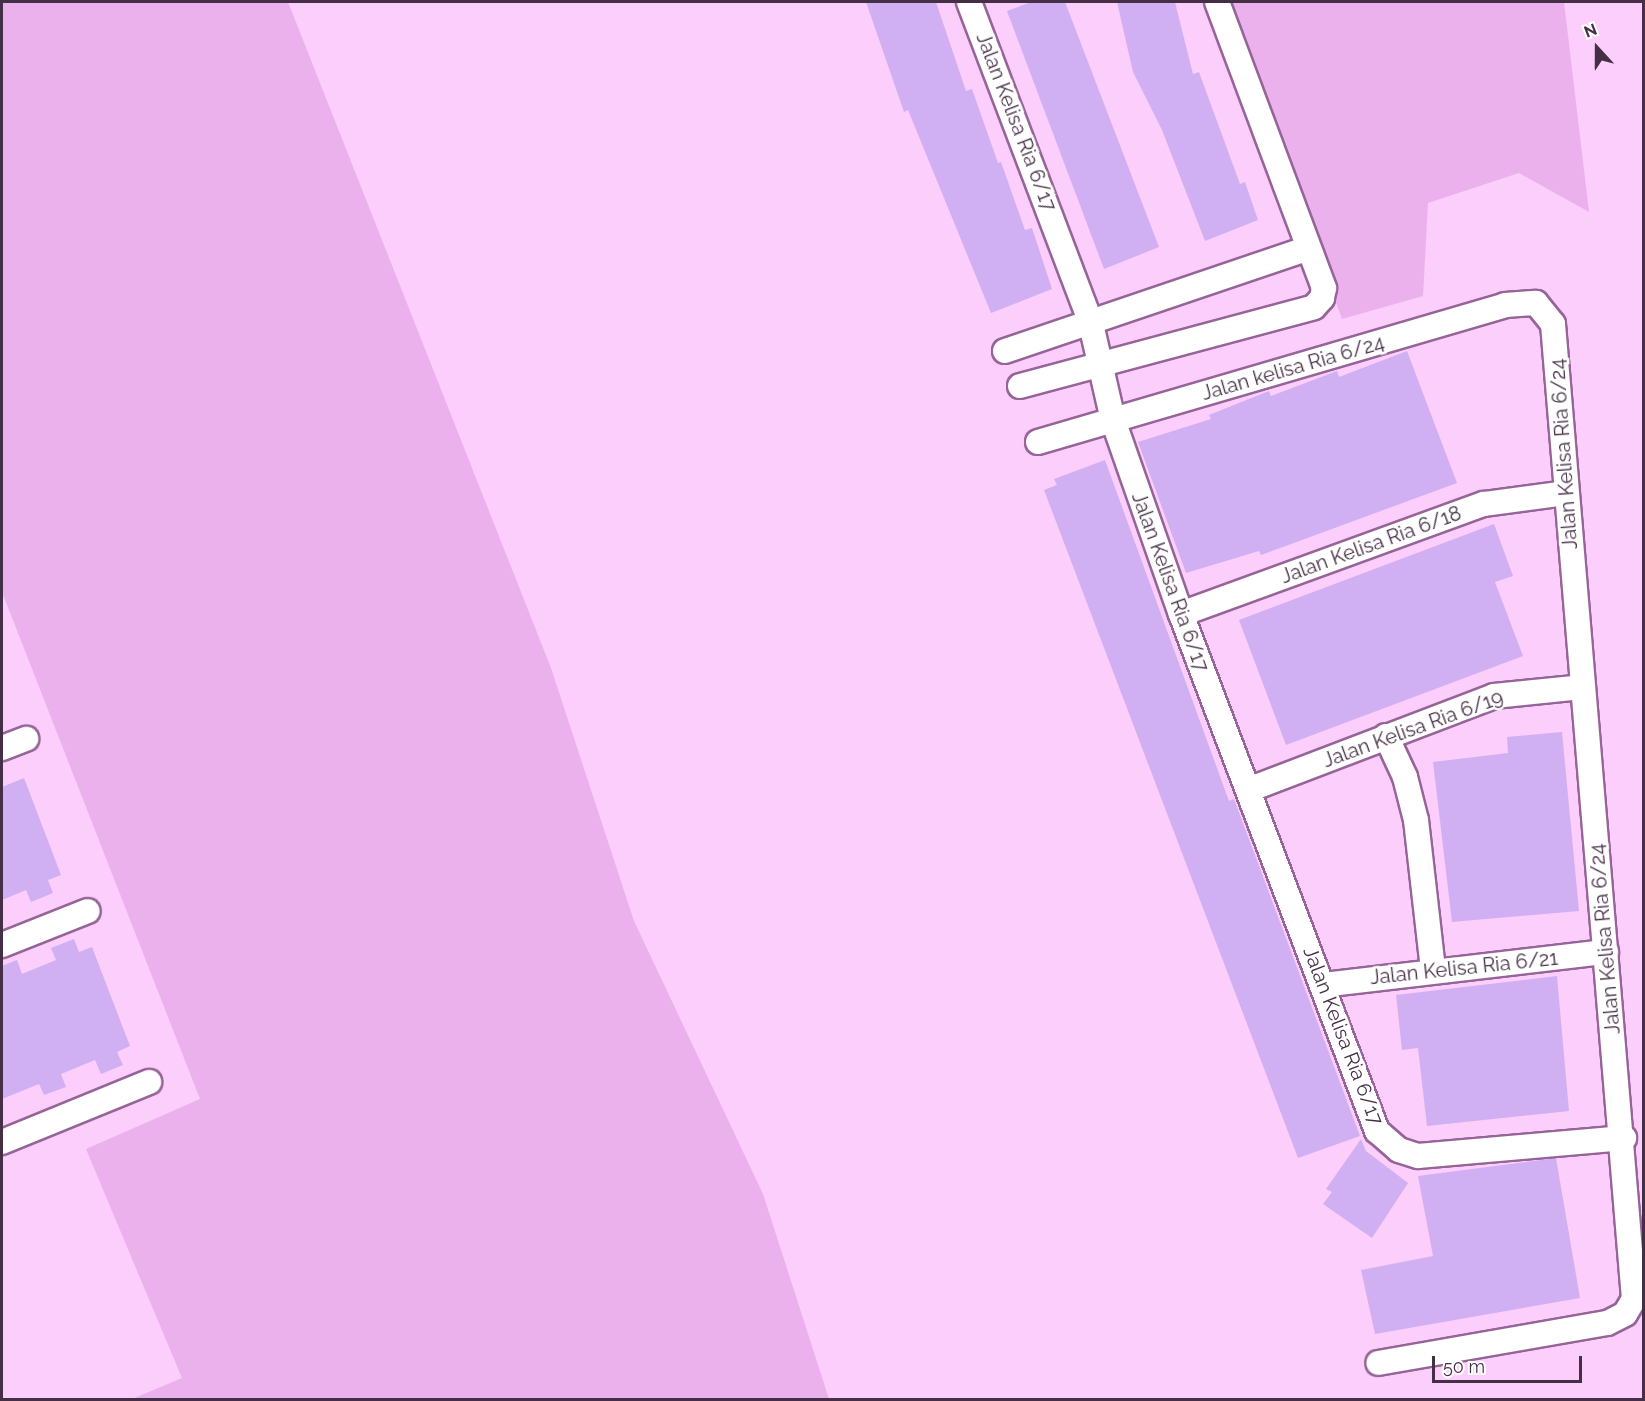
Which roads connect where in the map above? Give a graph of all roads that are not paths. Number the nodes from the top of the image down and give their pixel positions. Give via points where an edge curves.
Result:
1 (969, 2) edge
2 (1217, 2) edge
3 (1307, 249) junction
4 (1546, 311) joint
5 (1091, 324) junction
6 (1005, 351) dead end
7 (1100, 366) junction
8 (1020, 386) dead end
9 (1113, 420) junction
10 (1038, 442) dead end
11 (1566, 493) junction
12 (1181, 614) junction
13 (1582, 687) junction
14 (1386, 736) junction
15 (26, 739) dead end
16 (2, 748) edge
17 (1248, 790) junction
18 (87, 911) dead end
19 (2, 945) edge
20 (1606, 952) junction
21 (1433, 969) junction
22 (1323, 985) junction
23 (149, 1082) dead end
24 (1623, 1138) junction
25 (2, 1142) edge
26 (1378, 1363) dead end

1 - 5 street, Jalan Kelisa Ria 6/17
2 - 3 street
3 - 5 street
3 - 7 street via 1323,288 1322,298 1314,307
4 - 9 street, Jalan kelisa Ria 6/24 via 1524,301 1505,305
4 - 11 street, Jalan Kelisa Ria 6/24 via 1553,324
5 - 6 street
5 - 7 street, Jalan Kelisa Ria 6/17
7 - 8 street
7 - 9 street, Jalan Kelisa Ria 6/17
9 - 10 street, Jalan kelisa Ria 6/24
9 - 12 street, Jalan Kelisa Ria 6/17
11 - 12 street, Jalan Kelisa Ria 6/18 via 1484,504
11 - 13 street, Jalan Kelisa Ria 6/24
12 - 17 street, Jalan Kelisa Ria 6/17
13 - 14 street, Jalan Kelisa Ria 6/19 via 1494,696
13 - 20 street, Jalan Kelisa Ria 6/24
14 - 17 street, Jalan Kelisa Ria 6/19
14 - 21 street via 1405,777 1416,820
15 - 16 street
17 - 22 street, Jalan Kelisa Ria 6/17
18 - 19 street
20 - 21 street, Jalan Kelisa Ria 6/21
20 - 24 street, Jalan Kelisa Ria 6/24
21 - 22 street, Jalan Kelisa Ria 6/21
22 - 24 street, Jalan Kelisa Ria 6/17 via 1377,1131 1399,1150 1418,1156
23 - 25 street
24 - 26 street, Jalan Kelisa Ria 6/24 via 1634,1299 1625,1314 1585,1328

